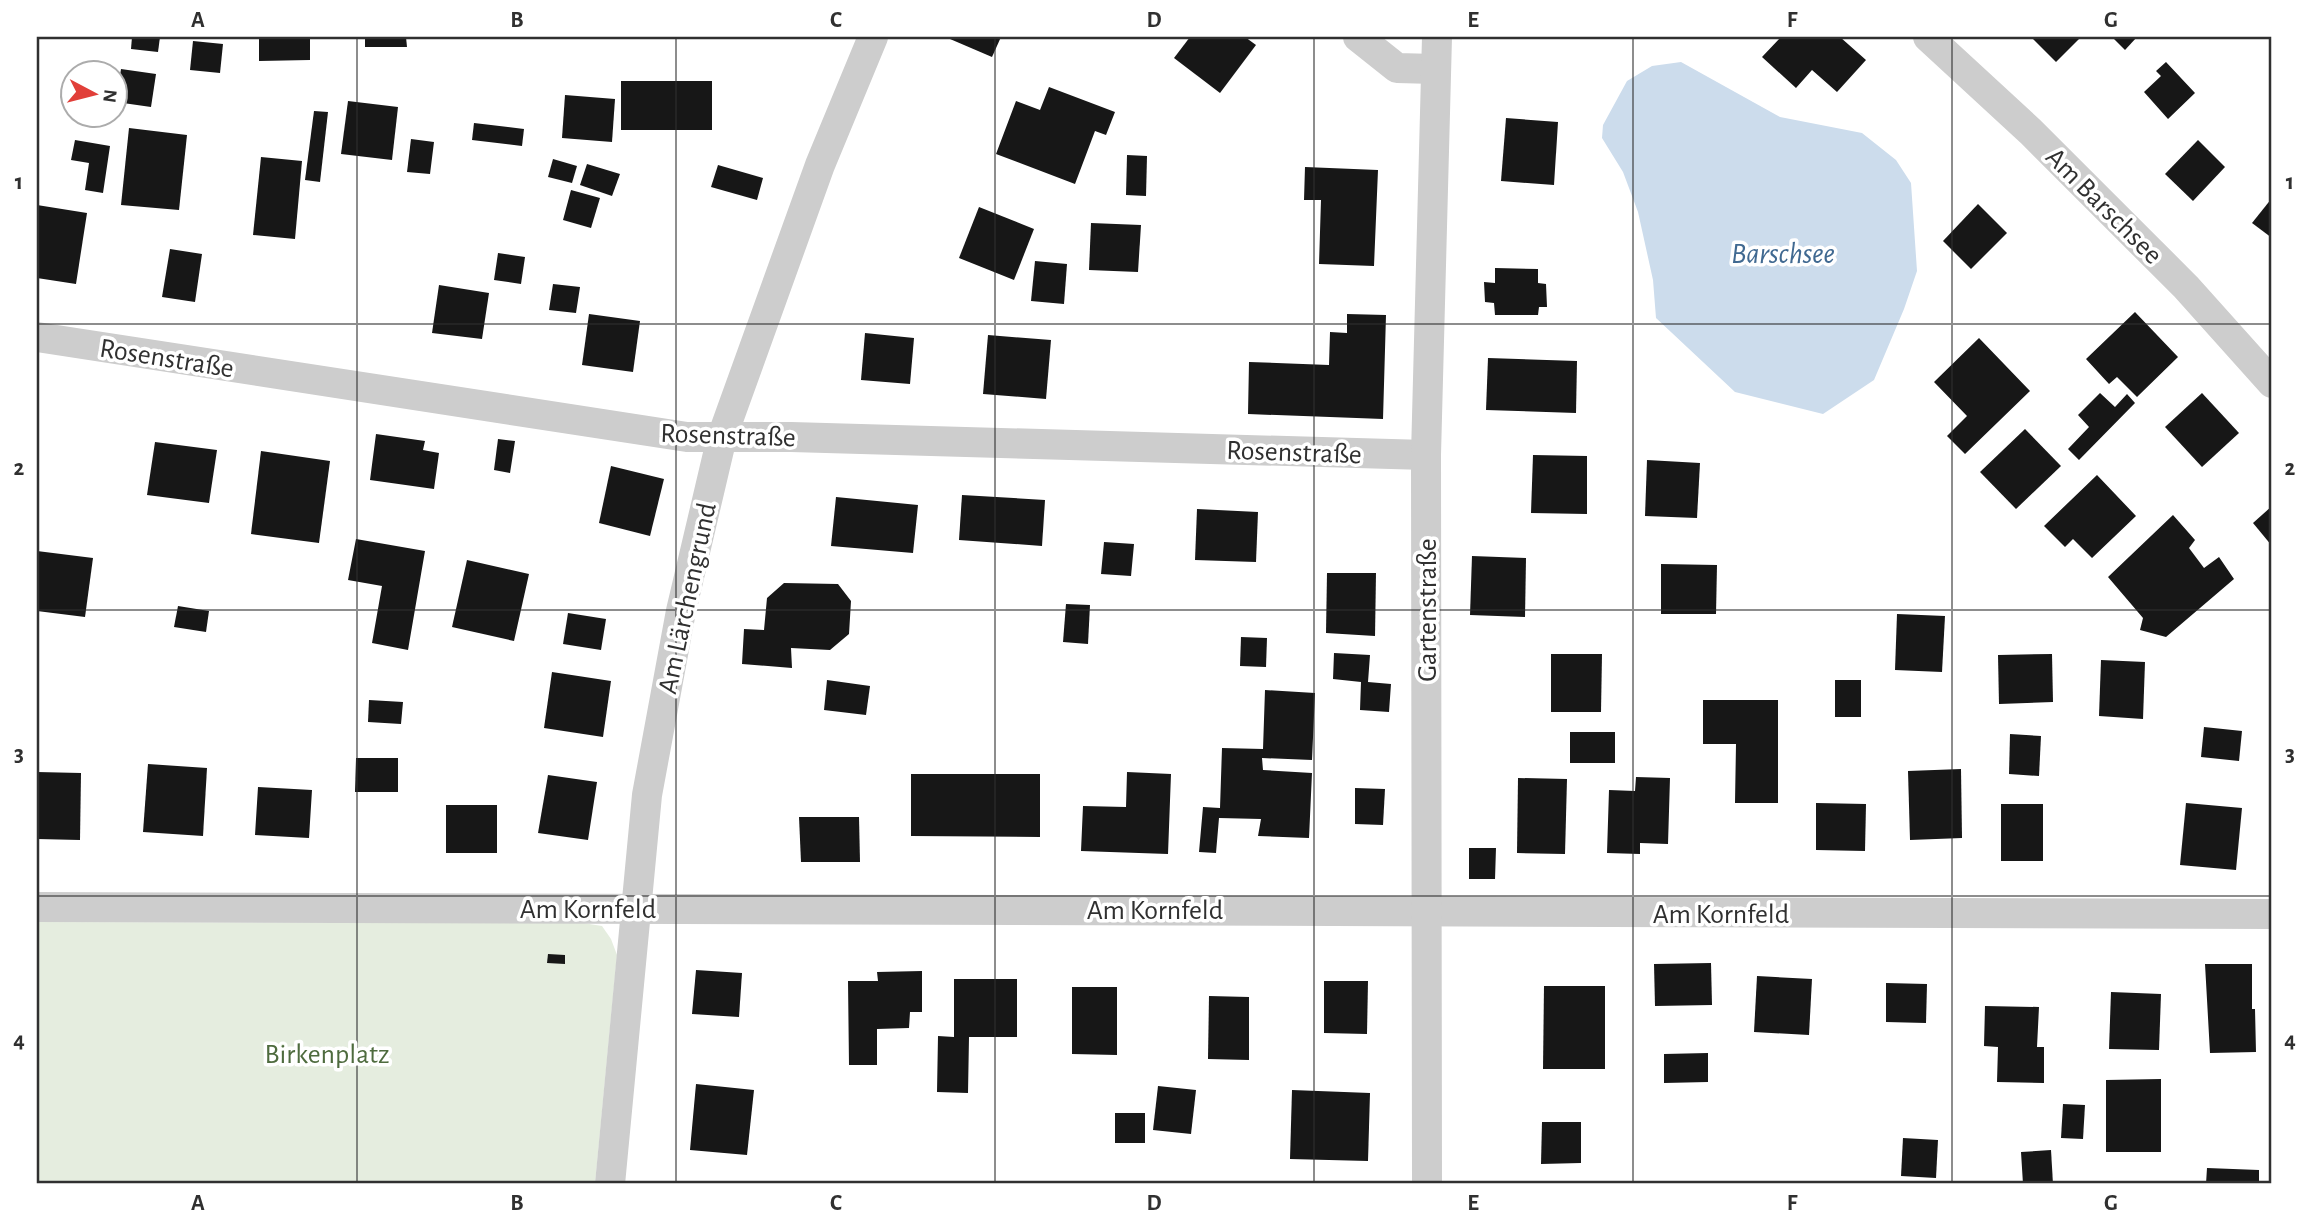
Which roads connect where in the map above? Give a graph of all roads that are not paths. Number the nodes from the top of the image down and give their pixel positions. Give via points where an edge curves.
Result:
1 (873, 37) edge
2 (1358, 37) edge
3 (1437, 37) edge
4 (1928, 37) edge
5 (1435, 69) junction
6 (37, 337) edge
7 (2272, 383) edge
8 (722, 437) junction
9 (1426, 455) junction
10 (37, 906) edge
11 (636, 908) junction
12 (1427, 912) junction
13 (2272, 914) edge
14 (610, 1184) edge
15 (1427, 1184) edge

1 - 8 street, Am Lärchengrund via 820,165
2 - 5 street via 1397,68
3 - 5 street, Gartenstraße
4 - 7 street, Am Barschsee via 2176,277
5 - 9 street, Gartenstraße
6 - 8 street, Rosenstraße via 687,438
8 - 9 street, Rosenstraße
8 - 11 street, Am Lärchengrund via 661,712
9 - 12 street, Gartenstraße
10 - 11 street, Am Kornfeld
11 - 12 street, Am Kornfeld
11 - 14 street, Am Lärchengrund
12 - 13 street, Am Kornfeld
12 - 15 street, Gartenstraße

